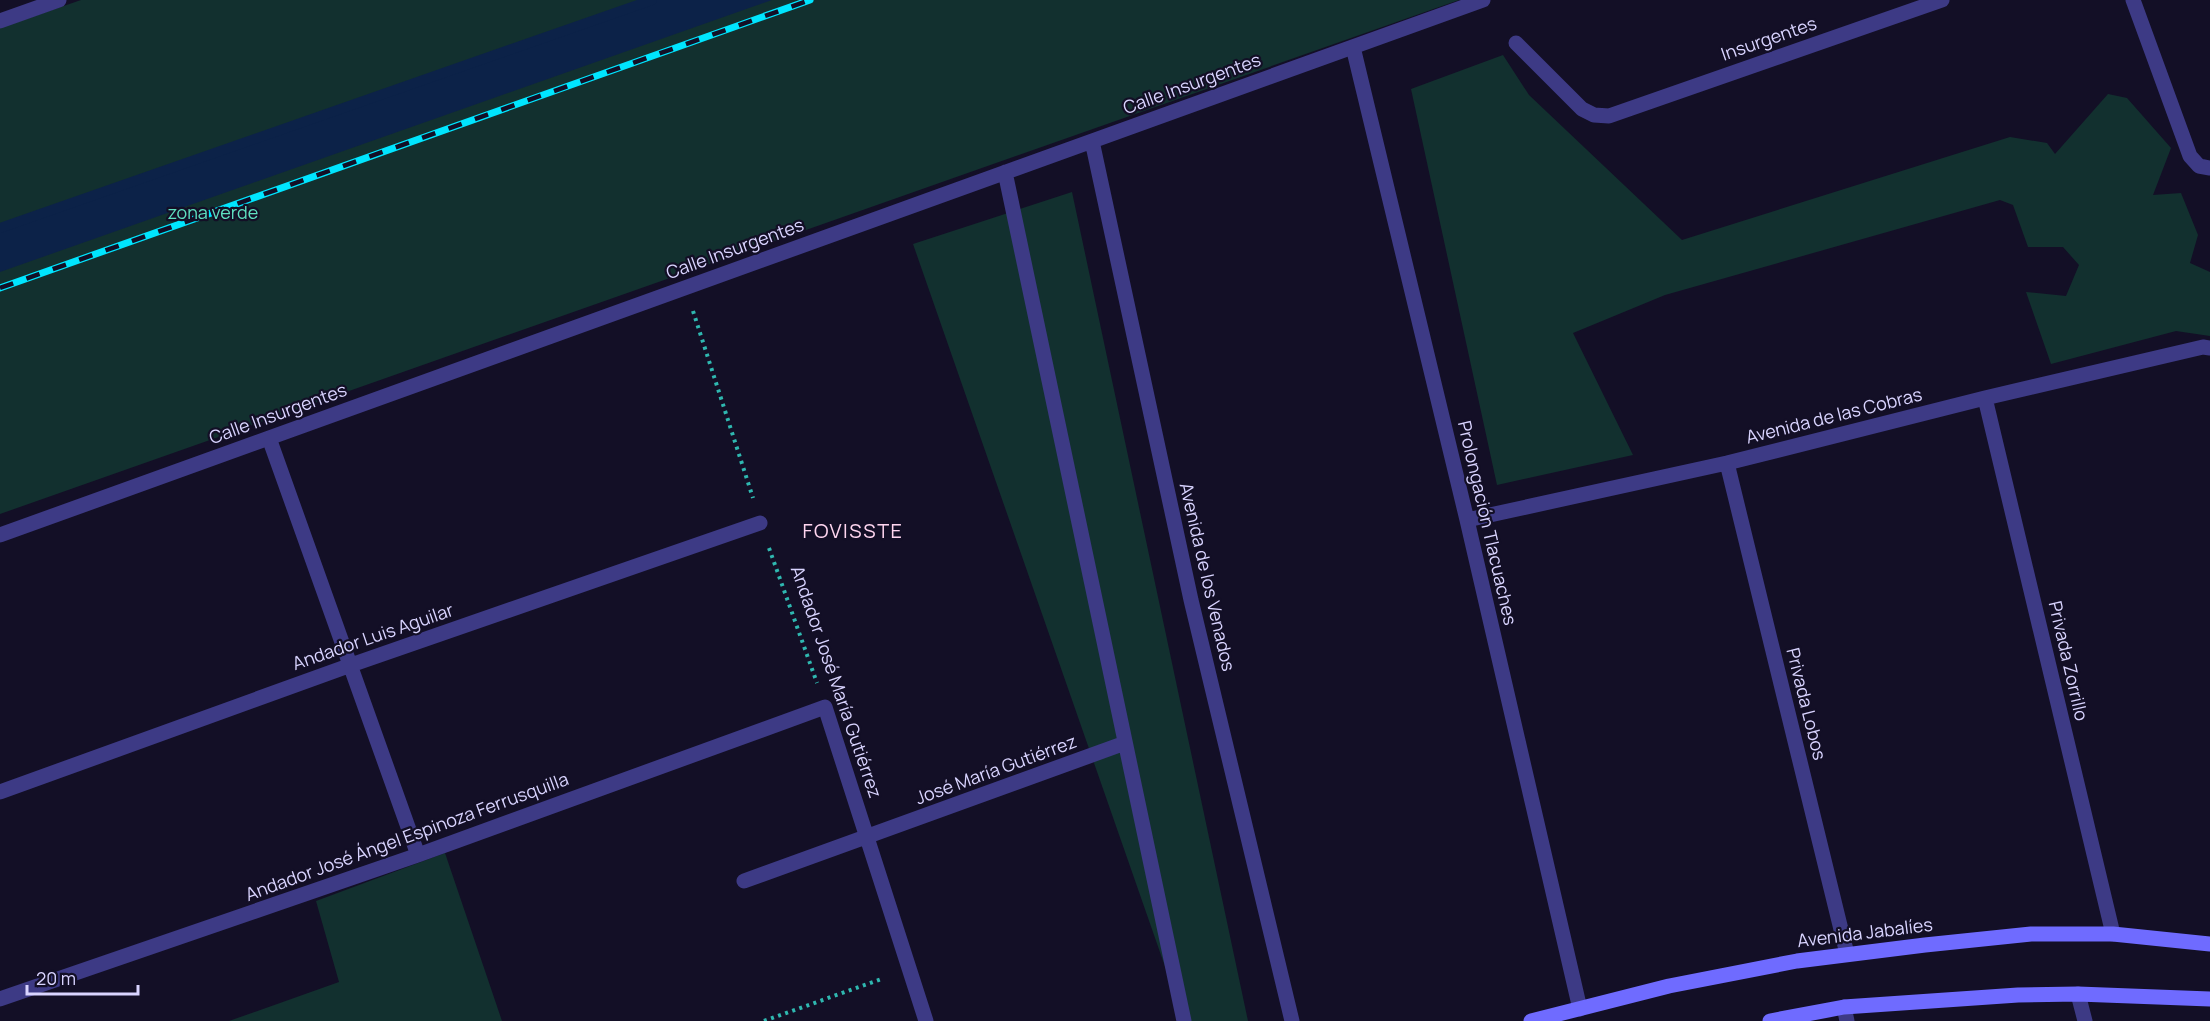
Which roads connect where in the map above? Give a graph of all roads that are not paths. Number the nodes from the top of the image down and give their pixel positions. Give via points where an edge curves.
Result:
1 (59, 0) edge
2 (1483, 0) edge
3 (1942, 0) edge
4 (2133, 0) edge
5 (0, 21) edge
6 (1516, 43) dead end
7 (1353, 46) junction
8 (1092, 141) junction
9 (2204, 167) edge
10 (1005, 172) junction
11 (2210, 348) edge
12 (1985, 398) junction
13 (269, 438) junction
14 (1727, 463) junction
15 (1467, 520) junction
16 (760, 523) road end
17 (0, 535) edge
18 (351, 665) junction
19 (825, 707) joint
20 (1125, 743) junction
21 (0, 792) edge
22 (868, 838) junction
23 (418, 855) junction
24 (744, 881) dead end
25 (2113, 934) junction
26 (2210, 944) edge
27 (1847, 954) junction
28 (2078, 994) junction
29 (0, 999) edge
30 (2210, 999) edge
31 (1580, 1009) junction
32 (1845, 1014) edge
33 (926, 1021) edge
34 (1184, 1021) edge
35 (1292, 1021) edge
36 (1531, 1021) edge
37 (1770, 1021) edge
38 (2085, 1021) edge

1 - 5 street
2 - 7 street, Calle Insurgentes
3 - 6 street, Insurgentes via 1609,116 1582,109
4 - 9 street via 2190,156
7 - 8 street, Calle Insurgentes
7 - 15 street, Prolongación Tlacuaches
8 - 10 street, Calle Insurgentes
8 - 35 street, Avenida de los Venados via 1191,600
10 - 13 street, Calle Insurgentes
10 - 20 street
11 - 12 street, Avenida de las Cobras
12 - 14 street, Avenida de las Cobras
12 - 25 street, Privada Zorrillo
13 - 17 street, Calle Insurgentes
13 - 18 street
14 - 15 street, Avenida de las Cobras
14 - 27 street, Privada Lobos
15 - 31 street, Prolongación Tlacuaches
16 - 18 street, Andador Luis Aguilar
18 - 21 street, Andador Luis Aguilar
18 - 23 street
19 - 22 street, Andador José María Gutiérrez
19 - 23 street, Andador José Ángel Espinoza Ferrusquilla
20 - 22 street, José María Gutiérrez
20 - 34 street
22 - 24 street, José María Gutiérrez
22 - 33 street, Andador José María Gutiérrez
23 - 29 street, Andador José Ángel Espinoza Ferrusquilla
25 - 26 street, Avenida Jabalíes
25 - 27 street, Avenida Jabalíes via 2031,934
27 - 31 street, Avenida Jabalíes via 1669,986
28 - 30 street
28 - 32 street via 2018,995
28 - 38 street
31 - 36 street, Avenida Jabalíes
32 - 37 street

